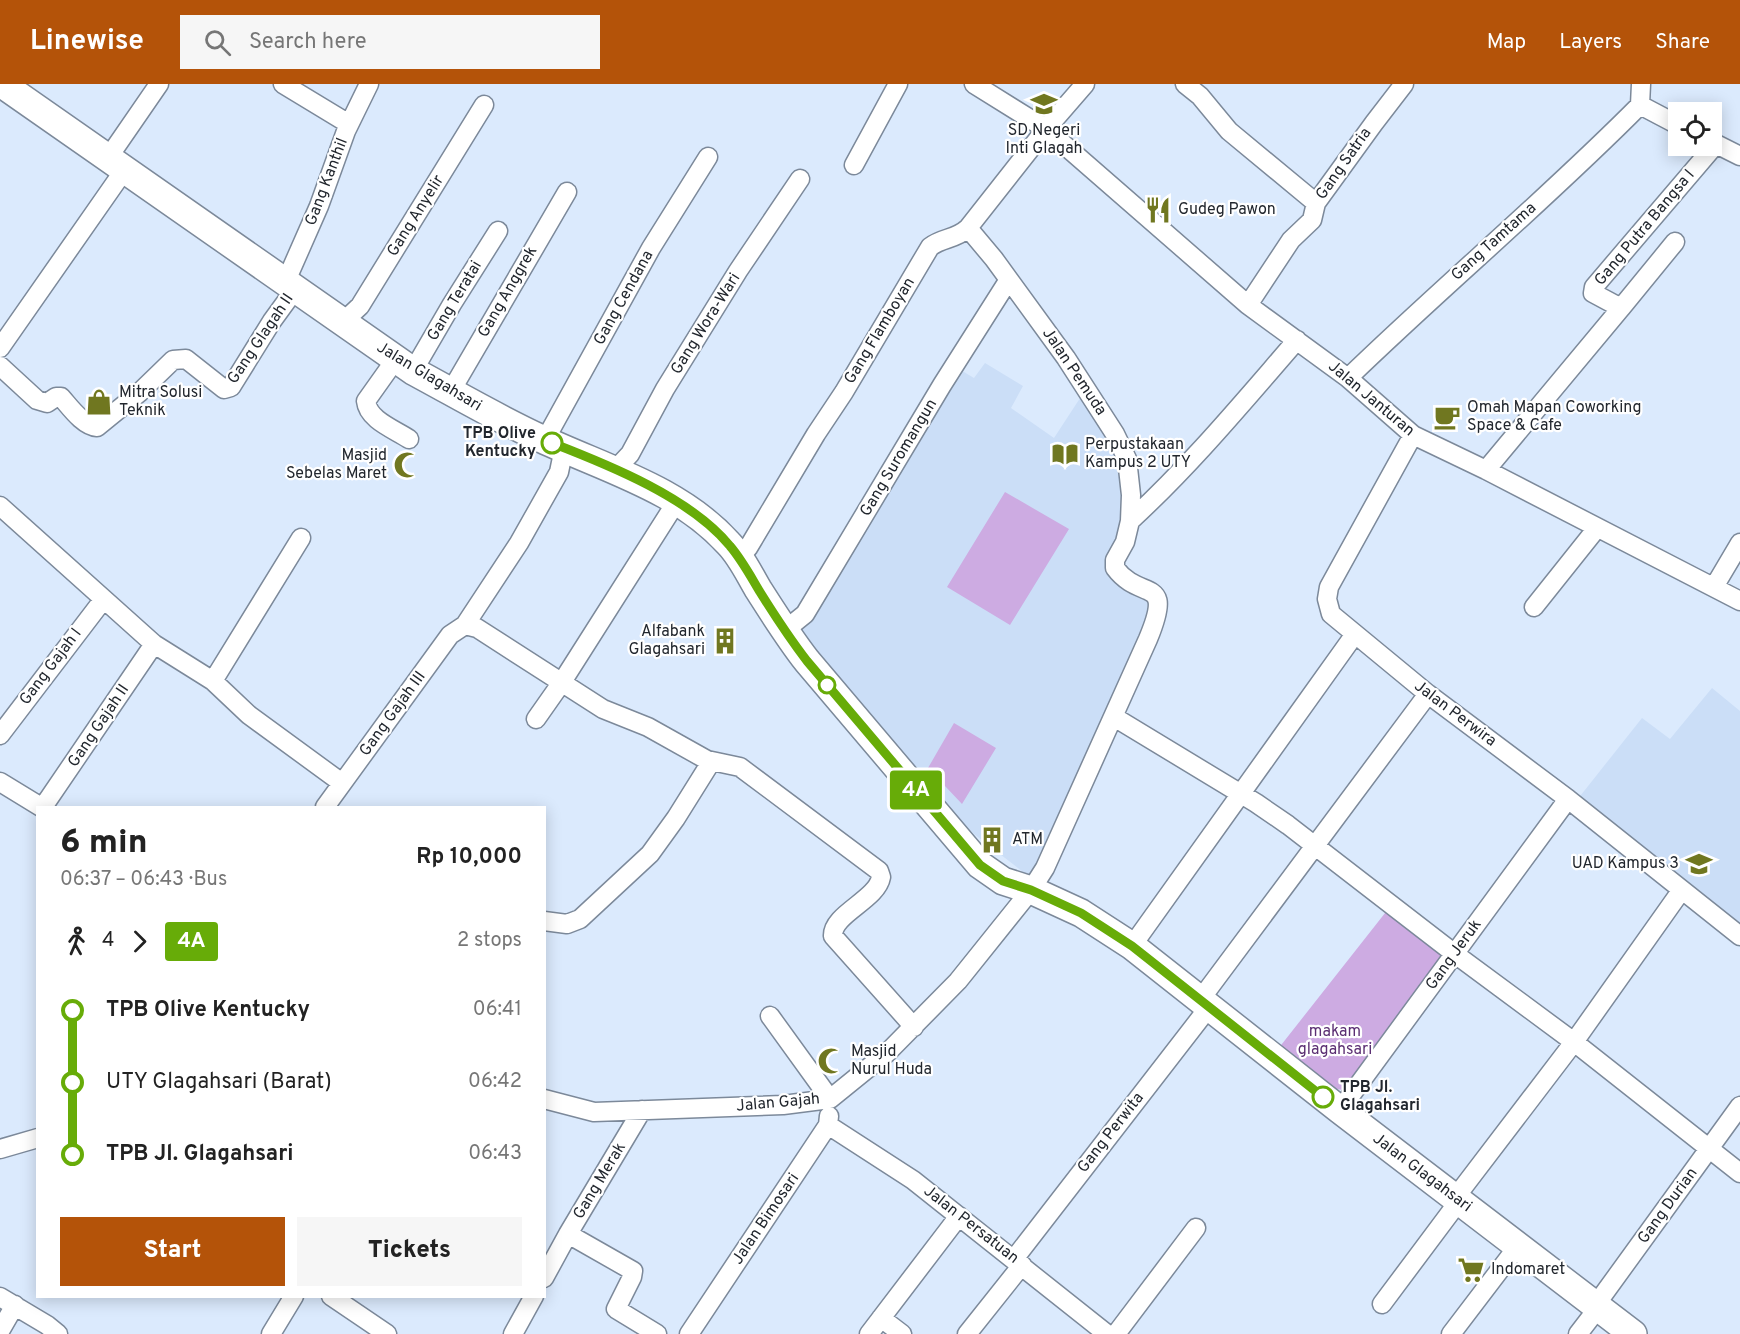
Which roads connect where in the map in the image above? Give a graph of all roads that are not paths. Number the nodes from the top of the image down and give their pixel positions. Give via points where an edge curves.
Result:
1 (2, 84) edge
2 (159, 84) edge
3 (284, 84) edge
4 (369, 84) edge
5 (898, 84) edge
6 (974, 84) edge
7 (1085, 84) edge
8 (1185, 84) edge
9 (1404, 84) edge
10 (1641, 84) edge
11 (484, 105) dead end
12 (1640, 105) junction
13 (1668, 120) edge
14 (349, 124) junction
15 (1046, 129) junction
16 (1722, 146) edge
17 (1740, 152) edge
18 (1703, 156) edge
19 (708, 157) dead end
20 (116, 164) junction
21 (854, 165) dead end
22 (800, 179) dead end
23 (567, 192) dead end
24 (1316, 203) junction
25 (968, 228) junction
26 (498, 231) dead end
27 (1675, 242) dead end
28 (1008, 280) junction
29 (291, 284) junction
30 (1248, 305) junction
31 (1621, 308) junction
32 (343, 322) junction
33 (1297, 340) junction
34 (0, 348) edge
35 (389, 354) junction
36 (0, 366) edge
37 (413, 370) junction
38 (1348, 378) junction
39 (451, 391) junction
40 (1413, 435) junction
41 (409, 439) dead end
42 (555, 444) junction
43 (615, 470) junction
44 (1486, 470) junction
45 (677, 501) junction
46 (0, 506) edge
47 (1130, 521) junction
48 (1597, 528) junction
49 (302, 538) dead end
50 (1740, 543) edge
51 (736, 553) junction
52 (1714, 587) junction
53 (103, 600) junction
54 (1740, 601) edge
55 (1534, 607) dead end
56 (465, 625) junction
57 (784, 631) junction
58 (1355, 634) junction
59 (154, 644) junction
60 (213, 681) junction
61 (562, 682) junction
62 (1428, 694) junction
63 (1114, 717) junction
64 (536, 719) dead end
65 (0, 735) edge
66 (711, 762) junction
67 (0, 782) edge
68 (342, 783) junction
69 (1240, 793) junction
70 (1568, 799) junction
71 (40, 806) edge
72 (43, 806) edge
73 (326, 806) edge
74 (1316, 846) junction
75 (1031, 890) junction
76 (1681, 891) junction
77 (546, 921) edge
78 (1740, 936) edge
79 (1132, 946) junction
80 (1455, 954) junction
81 (1204, 1004) junction
82 (770, 1016) dead end
83 (914, 1027) junction
84 (1574, 1042) junction
85 (830, 1099) junction
86 (546, 1100) edge
87 (1740, 1106) edge
88 (642, 1110) junction
89 (1340, 1110) junction
90 (828, 1125) junction
91 (36, 1139) edge
92 (1709, 1148) junction
93 (0, 1149) edge
94 (1740, 1173) edge
95 (1457, 1200) junction
96 (959, 1216) junction
97 (1196, 1228) dead end
98 (568, 1234) junction
99 (1518, 1246) junction
100 (1018, 1262) junction
101 (546, 1274) edge
102 (292, 1298) edge
103 (334, 1298) edge
104 (533, 1298) edge
105 (8, 1301) edge
106 (1382, 1304) dead end
107 (1596, 1307) junction
108 (881, 1318) junction
109 (0, 1331) edge
110 (58, 1334) edge
111 (271, 1334) edge
112 (387, 1334) edge
113 (513, 1334) edge
114 (657, 1334) edge
115 (689, 1334) edge
116 (869, 1334) edge
117 (902, 1334) edge
118 (967, 1334) edge
119 (1107, 1334) edge
120 (1116, 1334) edge
121 (1451, 1334) edge
122 (1578, 1334) edge
123 (1633, 1334) edge

1 - 20 street, Jalan Glagahsari
2 - 20 street
3 - 14 street
4 - 14 street, Gang Kanthil
5 - 21 street
6 - 15 street, Jalan Janturan
7 - 15 street, Gang Flamboyan
8 - 24 street via 1228,131
9 - 24 street, Gang Satria
10 - 12 street
11 - 32 street, Gang Anyelir via 360,306
12 - 13 street
12 - 38 street, Gang Tamtama
14 - 29 street, Gang Kanthil
15 - 25 street, Gang Flamboyan
15 - 30 street, Jalan Janturan
16 - 17 street
18 - 31 street, Gang Putra Bangsa I via 1594,287 1593,293
19 - 42 street, Gang Cendana via 651,248
20 - 29 street, Jalan Glagahsari
20 - 34 street
22 - 43 street, Gang Wora-Wari via 732,280 630,454
23 - 39 street, Gang Anggrek
24 - 30 street, Gang Satria via 1312,220 1291,240
25 - 28 street, Jalan Pemuda
25 - 51 street, Gang Flamboyan via 960,236 930,247 748,548
26 - 37 street, Gang Teratai
27 - 31 street
28 - 47 street, Jalan Pemuda via 1066,358 1115,434 1127,459
28 - 57 street, Gang Suromangun via 805,614
29 - 32 street, Jalan Glagahsari
29 - 36 street, Gang Glagah II via 231,387 224,389 186,359 173,360 97,427 86,422 61,397 47,403 37,400
30 - 33 street, Jalan Janturan
31 - 44 street, Gang Putra Bangsa I
32 - 35 street, Jalan Glagahsari
33 - 38 street, Jalan Janturan
33 - 47 street via 1221,429
35 - 37 street, Jalan Glagahsari
35 - 41 street via 393,363 366,401 367,407 370,414
37 - 39 street, Jalan Glagahsari
38 - 40 street, Jalan Janturan
39 - 42 street, Jalan Glagahsari
40 - 44 street, Jalan Janturan
40 - 58 street, Jalan Perwira via 1329,587 1331,614
42 - 43 street, Jalan Glagahsari
42 - 56 street, Gang Cendana via 559,472 519,543
43 - 45 street, Jalan Glagahsari
44 - 48 street, Jalan Janturan
45 - 51 street, Jalan Glagahsari via 710,525
45 - 61 street
46 - 53 street
47 - 63 street, Jalan Pemuda via 1115,568 1152,592 1159,607
48 - 52 street, Jalan Janturan
48 - 55 street
49 - 60 street
50 - 52 street
51 - 57 street, Jalan Glagahsari
52 - 54 street, Jalan Janturan
53 - 59 street
53 - 65 street, Gang Gajah I
56 - 61 street via 477,628
56 - 68 street, Gang Gajah III via 450,635
57 - 75 street, Jalan Glagahsari via 980,865 1003,881
58 - 62 street, Jalan Perwira
58 - 69 street
59 - 60 street
59 - 72 street, Gang Gajah II
60 - 68 street via 249,715
61 - 64 street
61 - 66 street via 603,709 648,727
62 - 70 street, Jalan Perwira
62 - 74 street, Gang Perwita
63 - 69 street
63 - 75 street, Jalan Gajah via 1045,868
66 - 77 street via 650,854 580,919 567,924
66 - 83 street via 744,770 880,873 877,888 836,925 833,936
67 - 71 street
68 - 73 street, Gang Gajah III
69 - 74 street
69 - 79 street
70 - 76 street, Jalan Perwira
70 - 80 street, Gang Jeruk
74 - 80 street
74 - 81 street, Gang Perwita
75 - 79 street, Jalan Glagahsari via 1081,913
75 - 83 street, Jalan Gajah via 958,981
76 - 78 street, Jalan Perwira
76 - 84 street
79 - 81 street, Jalan Glagahsari
80 - 84 street
80 - 89 street, Gang Jeruk
81 - 89 street, Jalan Glagahsari
81 - 100 street, Gang Perwita
82 - 85 street
83 - 85 street, Jalan Gajah
84 - 92 street
84 - 95 street
85 - 88 street, Jalan Gajah via 783,1105
85 - 90 street, Jalan Bimosari
86 - 88 street, Jalan Gajah via 594,1112
87 - 92 street, Gang Durian
88 - 98 street, Gang Merak
89 - 95 street, Jalan Glagahsari
90 - 96 street, Jalan Persatuan via 913,1180
90 - 115 street, Jalan Bimosari
91 - 93 street
92 - 94 street
92 - 107 street, Gang Durian
95 - 99 street, Jalan Glagahsari
95 - 106 street
96 - 100 street, Jalan Persatuan
96 - 108 street
97 - 120 street
98 - 101 street
98 - 114 street, Gang Merak via 633,1271 616,1309
99 - 107 street, Jalan Glagahsari
99 - 121 street
100 - 118 street, Gang Perwita
100 - 119 street, Jalan Persatuan
102 - 111 street
103 - 112 street
104 - 113 street
105 - 109 street
105 - 110 street
107 - 122 street, Gang Durian
107 - 123 street, Jalan Glagahsari
108 - 116 street
108 - 117 street

